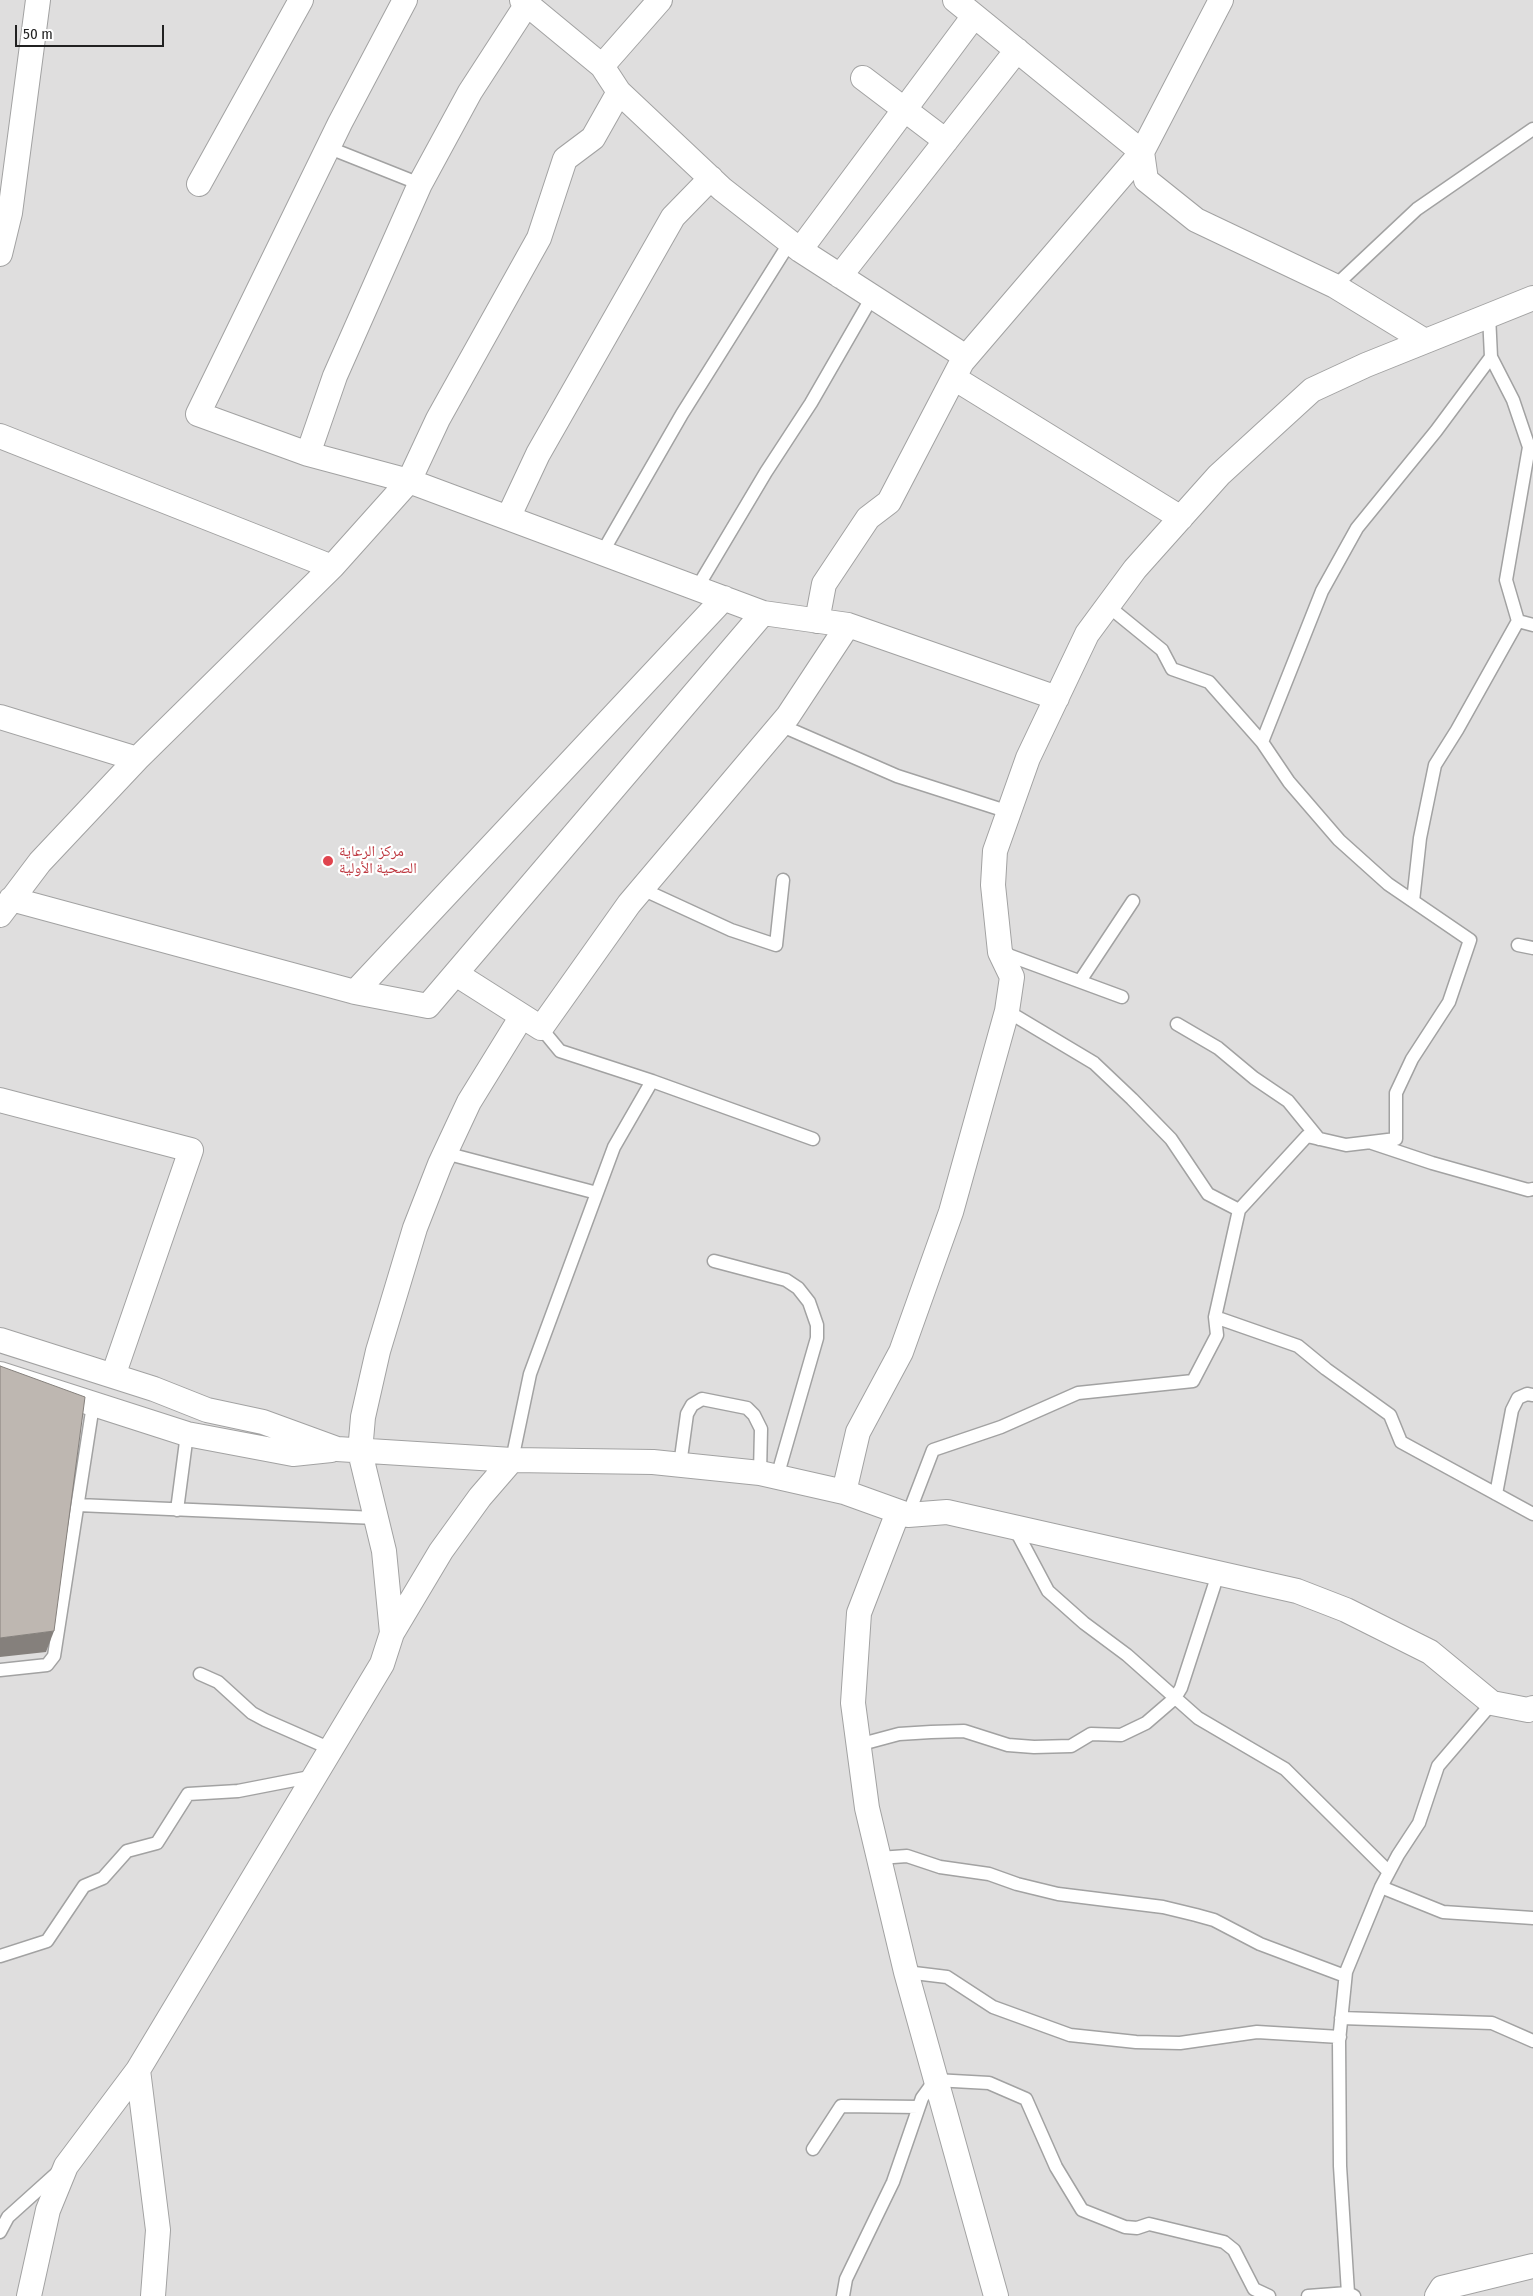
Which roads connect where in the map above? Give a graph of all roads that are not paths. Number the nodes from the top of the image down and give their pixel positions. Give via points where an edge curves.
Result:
1 (38, 0) edge
2 (301, 0) edge
3 (405, 0) edge
4 (660, 0) edge
5 (955, 0) edge
6 (1221, 0) edge
7 (524, 2) edge
8 (974, 16) junction
9 (1017, 50) junction
10 (602, 66) junction
11 (863, 78) dead end
12 (619, 92) junction
13 (904, 110) junction
14 (1533, 129) edge
15 (946, 140) junction
16 (327, 148) junction
17 (1142, 152) junction
18 (711, 178) junction
19 (199, 184) dead end
20 (420, 184) junction
21 (795, 246) junction
22 (0, 254) edge
23 (840, 276) junction
24 (1335, 286) junction
25 (872, 297) junction
26 (1533, 298) edge
27 (1489, 315) junction
28 (1425, 341) junction
29 (966, 357) junction
30 (1491, 357) junction
31 (954, 378) junction
32 (0, 436) edge
33 (308, 454) junction
34 (409, 481) junction
35 (508, 518) junction
36 (1181, 518) junction
37 (602, 553) junction
38 (332, 567) junction
39 (697, 588) junction
40 (724, 598) junction
41 (1108, 606) junction
42 (763, 613) junction
43 (817, 621) junction
44 (1518, 621) junction
45 (848, 625) junction
46 (1533, 625) edge
47 (1057, 698) junction
48 (0, 717) edge
49 (780, 725) junction
50 (1262, 742) junction
51 (137, 758) junction
52 (1009, 812) junction
53 (783, 880) dead end
54 (642, 889) junction
55 (1413, 900) junction
56 (1133, 901) dead end
57 (6, 907) edge
58 (1518, 945) dead end
59 (1533, 948) edge
60 (1000, 952) junction
61 (456, 974) junction
62 (1080, 981) junction
63 (356, 992) junction
64 (1122, 996) dead end
65 (1007, 1010) junction
66 (531, 1022) junction
67 (1177, 1024) dead end
68 (652, 1081) junction
69 (0, 1100) edge
70 (813, 1139) dead end
71 (1319, 1139) junction
72 (1370, 1142) junction
73 (445, 1153) junction
74 (1533, 1189) edge
75 (597, 1192) junction
76 (1240, 1210) junction
77 (714, 1261) dead end
78 (1215, 1317) junction
79 (0, 1340) edge
80 (0, 1374) edge
81 (113, 1376) junction
82 (1533, 1395) edge
83 (175, 1397) junction
84 (93, 1405) junction
85 (164, 1427) junction
86 (187, 1434) junction
87 (349, 1450) junction
88 (512, 1460) junction
89 (680, 1465) junction
90 (769, 1475) junction
91 (844, 1492) junction
92 (1496, 1494) junction
93 (78, 1505) junction
94 (176, 1510) junction
95 (903, 1514) junction
96 (1533, 1514) edge
97 (376, 1518) junction
98 (1014, 1527) junction
99 (1218, 1574) junction
100 (392, 1633) junction
101 (0, 1670) edge
102 (200, 1674) dead end
103 (1176, 1698) junction
104 (1492, 1703) junction
105 (1533, 1708) edge
106 (858, 1744) junction
107 (331, 1749) junction
108 (314, 1776) junction
109 (879, 1858) junction
110 (1389, 1872) junction
111 (1381, 1887) junction
112 (1533, 1918) edge
113 (2, 1953) edge
114 (906, 1972) junction
115 (1345, 1976) junction
116 (1341, 2018) junction
117 (1340, 2037) junction
118 (1533, 2041) edge
119 (138, 2070) junction
120 (935, 2080) junction
121 (919, 2107) junction
122 (813, 2149) dead end
123 (66, 2166) junction
124 (0, 2232) edge
125 (1533, 2266) edge
126 (1351, 2294) edge
127 (29, 2296) edge
128 (153, 2296) edge
129 (843, 2296) edge
130 (996, 2296) edge
131 (1269, 2296) edge
132 (1308, 2296) edge
133 (1437, 2296) edge

1 - 22 street via 10,213
2 - 19 street
3 - 16 street
4 - 10 street
5 - 8 street
6 - 17 street
7 - 10 street
7 - 20 street
8 - 9 street
8 - 13 street
9 - 15 street
9 - 17 street
10 - 12 street
11 - 13 street
12 - 18 street
12 - 34 street via 593,138 565,159 539,238 438,419
13 - 15 street
13 - 21 street
14 - 24 lane via 1417,209
15 - 23 street
16 - 20 lane
16 - 33 street via 198,414
17 - 24 street via 1146,180 1196,220
17 - 29 street
18 - 21 street
18 - 35 street via 673,217 538,454
20 - 33 street via 335,376
21 - 23 street
21 - 37 lane via 682,414
23 - 25 street
24 - 28 street
25 - 29 street
25 - 39 lane
26 - 27 street
27 - 28 street
27 - 30 lane
28 - 36 street via 1312,390 1218,475
29 - 31 street
30 - 44 lane via 1513,400 1529,447 1506,580
30 - 50 lane via 1357,528 1322,591
31 - 36 street
31 - 43 street via 889,502 868,518 824,584
32 - 38 street
33 - 34 street
34 - 35 street
34 - 38 street
35 - 37 street
36 - 41 street via 1135,569
37 - 39 street
38 - 51 street
39 - 40 street
40 - 42 street
40 - 63 street
41 - 47 street via 1087,634
41 - 50 lane via 1162,650 1172,668 1209,682
42 - 43 street
42 - 61 street
43 - 45 street
44 - 46 lane
44 - 55 lane via 1435,765 1420,838
45 - 47 street
45 - 49 street
47 - 52 street via 1028,758
48 - 51 street
49 - 52 lane via 897,776
49 - 54 street
50 - 55 lane via 1289,782 1339,840 1388,884
51 - 57 street via 40,862
52 - 60 street via 995,851 993,885
53 - 54 lane via 776,945 731,930
54 - 66 street
55 - 72 lane via 1470,940 1449,1002 1412,1059 1396,1094 1396,1139
56 - 62 lane
57 - 63 street
58 - 59 lane
60 - 62 lane
60 - 65 street via 1012,977
61 - 63 street via 428,1006
61 - 66 street
62 - 64 lane
65 - 76 lane via 1094,1063 1171,1140 1208,1194
65 - 91 street via 951,1212 901,1352 858,1432
66 - 68 lane via 560,1051
66 - 73 street via 469,1102
67 - 71 lane via 1218,1048 1288,1101
68 - 70 lane
68 - 75 lane via 614,1147
69 - 81 street via 191,1150
71 - 72 lane via 1346,1145
71 - 76 lane via 1307,1136
72 - 74 lane via 1442,1166
73 - 75 lane
73 - 87 street via 415,1228 378,1351 363,1417
75 - 88 lane via 530,1374
76 - 78 lane
77 - 90 lane via 786,1280 798,1288 808,1302 817,1325 818,1338
78 - 92 lane via 1298,1346 1390,1415 1401,1442
78 - 95 lane via 1217,1335 1194,1381 1078,1393 1001,1427 933,1450
79 - 81 street
80 - 84 street
81 - 83 street
82 - 92 lane via 1518,1398 1512,1410
83 - 85 street
83 - 87 street via 207,1410 263,1422
84 - 85 street
84 - 93 lane
85 - 86 street
86 - 87 street via 293,1454
86 - 94 lane
87 - 88 street
87 - 97 street
88 - 89 street
88 - 100 street via 441,1551
89 - 90 street
89 - 90 lane via 687,1414 692,1405 702,1399 747,1408 754,1415 761,1429
90 - 91 street
91 - 95 street
92 - 96 lane
93 - 94 lane
93 - 101 lane via 54,1656 47,1665
94 - 97 lane
95 - 98 street via 947,1512
95 - 106 street via 859,1613 853,1703
97 - 100 street via 384,1550
98 - 99 street
98 - 103 lane via 1048,1591
99 - 103 lane
99 - 104 street via 1297,1591 1346,1610 1430,1652
100 - 107 street via 382,1664
102 - 107 lane via 218,1682 265,1720
103 - 106 lane via 1146,1723 1121,1735 1091,1734 1072,1746 1008,1745 964,1731 899,1734
103 - 110 lane via 1198,1718 1285,1768
104 - 105 street via 1528,1710
104 - 110 lane via 1438,1766 1419,1823
106 - 109 street via 867,1808
107 - 108 street
108 - 113 lane via 238,1791 188,1794 156,1843 127,1851 103,1878 84,1886 47,1941
108 - 119 street
109 - 114 street
109 - 115 lane via 906,1856 940,1867 989,1874 1058,1894 1163,1907 1196,1915 1214,1920 1260,1944
110 - 111 lane
111 - 112 lane via 1442,1912
111 - 115 lane
114 - 117 lane via 947,1978 993,2007 1070,2035 1154,2042 1180,2042 1257,2032
114 - 120 street
115 - 116 lane
116 - 117 lane
116 - 118 lane via 1492,2024
117 - 126 lane via 1340,2166
119 - 123 street
119 - 128 street via 158,2230
120 - 121 lane
120 - 130 street
120 - 131 lane via 989,2083 1026,2099 1056,2167 1082,2210 1125,2227 1137,2228 1148,2224 1224,2242 1234,2250 1254,2290
121 - 122 lane via 841,2106
121 - 129 lane via 893,2182 846,2279
123 - 124 lane via 8,2217
123 - 127 street via 48,2210
125 - 133 street via 1442,2288
126 - 132 lane

